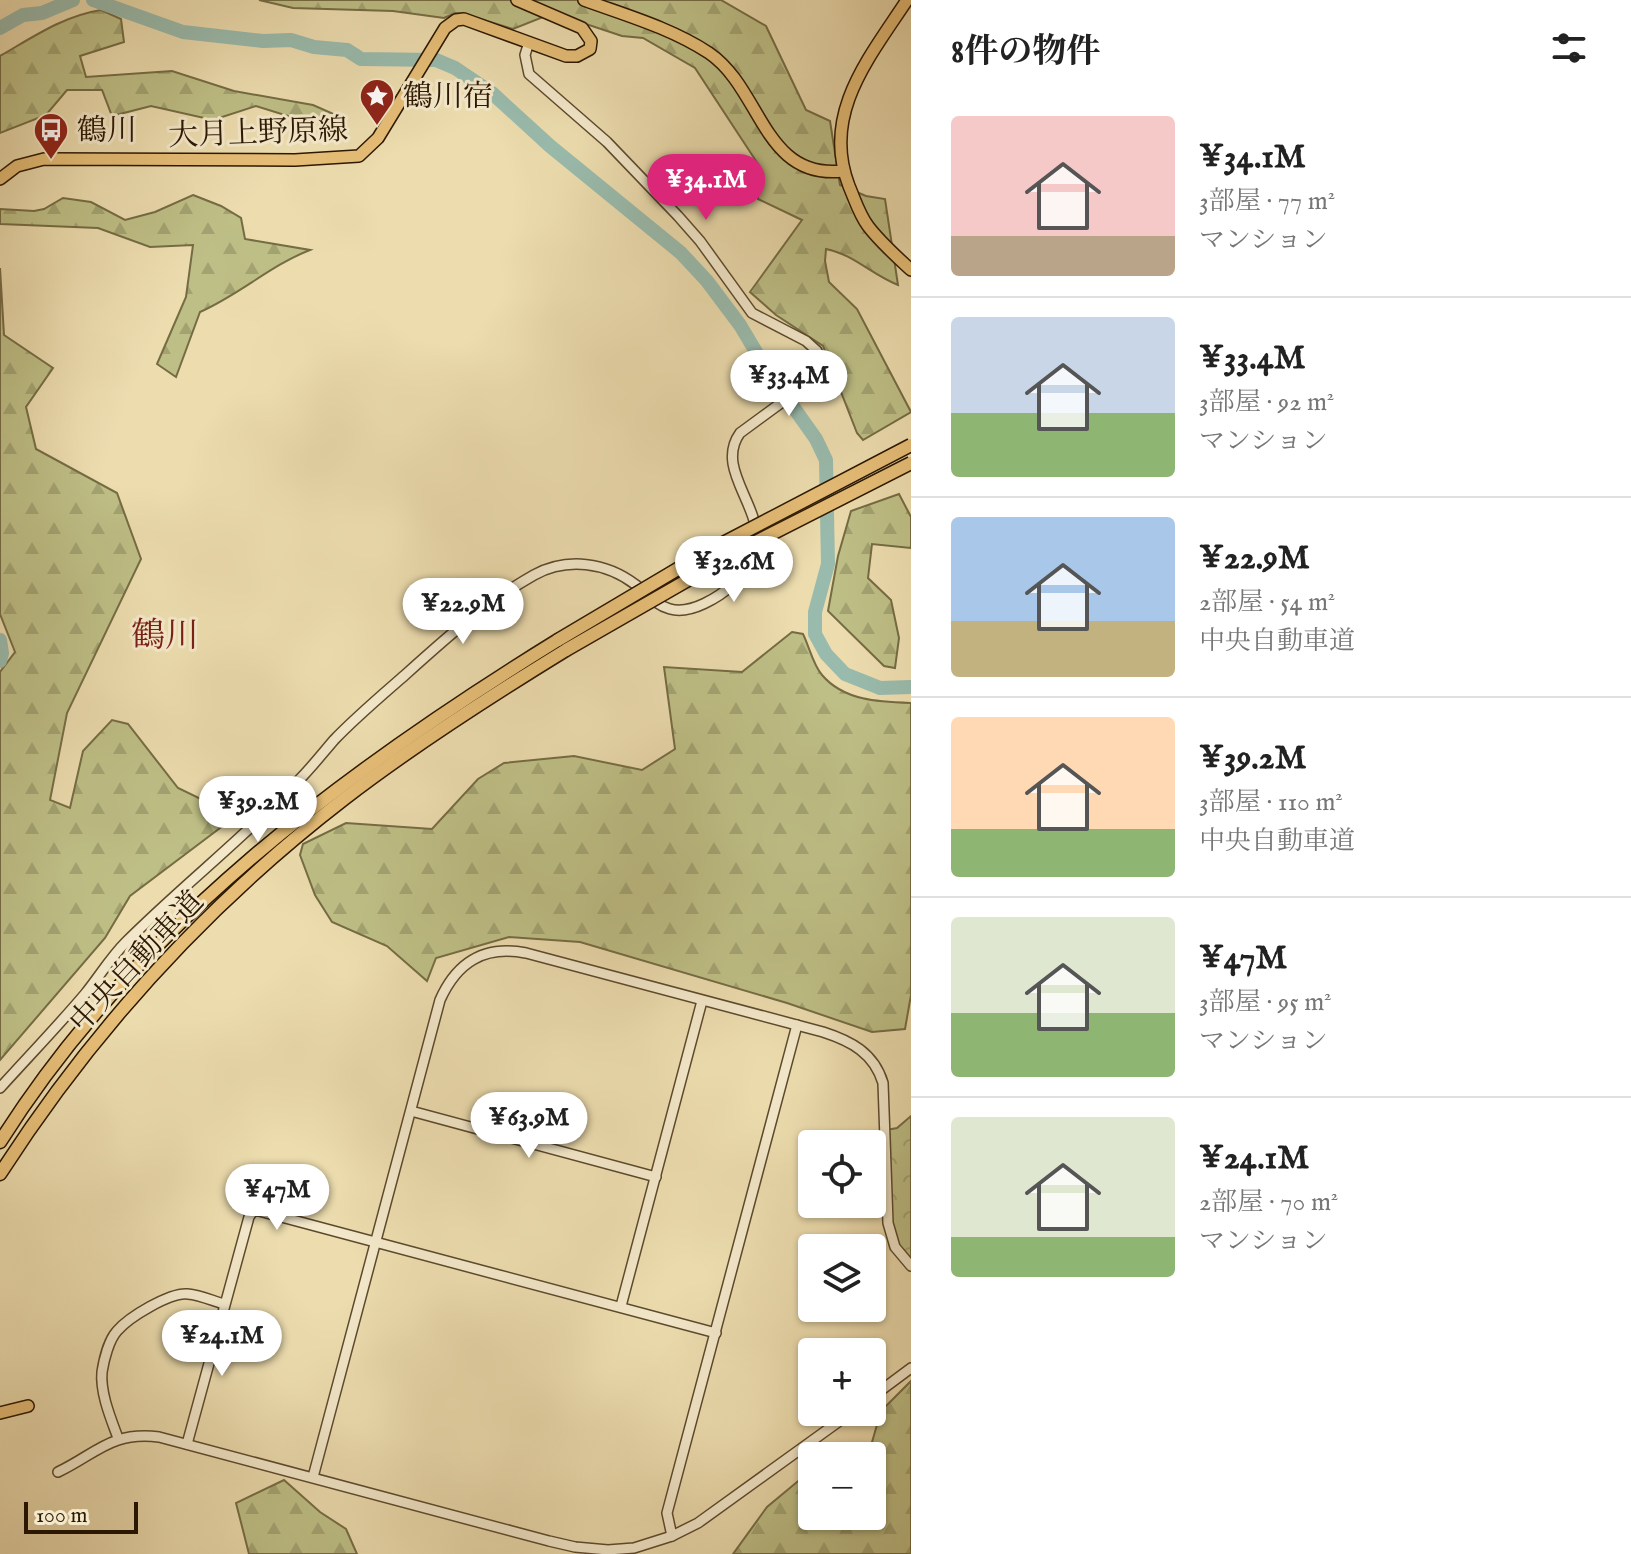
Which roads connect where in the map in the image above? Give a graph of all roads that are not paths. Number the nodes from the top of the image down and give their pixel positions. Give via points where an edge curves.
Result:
1 (517, 0) edge
2 (584, 0) edge
3 (907, 0) edge
4 (529, 42) junction
5 (843, 171) junction
6 (0, 179) edge
7 (911, 270) edge
8 (911, 445) edge
9 (911, 463) edge
10 (562, 645) junction
11 (702, 1001) junction
12 (797, 1025) junction
13 (0, 1088) edge
14 (411, 1111) junction
15 (0, 1142) edge
16 (0, 1174) edge
17 (656, 1177) junction
18 (377, 1242) junction
19 (911, 1266) edge
20 (224, 1304) junction
21 (621, 1306) junction
22 (716, 1333) junction
23 (911, 1368) edge
24 (886, 1387) edge
25 (28, 1406) dead end
26 (0, 1413) edge
27 (833, 1426) edge
28 (118, 1438) junction
29 (187, 1444) junction
30 (58, 1472) dead end
31 (313, 1477) junction
32 (672, 1536) junction

1 - 4 main road, 大月上野原線 via 582,28 591,41 586,53 577,56
2 - 5 main road via 708,52 735,80 791,160 821,171
3 - 5 main road via 847,102
4 - 6 main road, 大月上野原線 via 456,20 445,28 378,138 359,156 44,159 17,166
4 - 13 street via 529,74 607,142 678,216 743,302 761,319 817,351 820,369 815,378 733,443 733,466 757,534 750,565 735,583 696,607 678,611 657,604 612,570 559,565 473,615 361,714 248,831 160,908
5 - 7 main road via 867,225
8 - 10 highway, 中央自動車道, bridge via 708,551
9 - 10 highway, 中央自動車道, bridge
10 - 15 highway, 中央自動車道 via 374,760 234,872 105,1002
10 - 16 highway, 中央自動車道 via 368,782 245,884 94,1042
11 - 12 street
11 - 14 street via 516,951 477,957 457,971 444,992
11 - 17 street
12 - 19 street via 851,1042 881,1073 888,1223 895,1247
12 - 22 street
14 - 17 street
14 - 18 street
17 - 21 street
18 - 20 street via 253,1211
18 - 21 street
18 - 31 street
20 - 28 street via 176,1295 117,1330 102,1383
20 - 29 street
21 - 22 street
22 - 32 street via 667,1513
23 - 24 street
25 - 26 main road
27 - 32 street
28 - 29 street via 149,1436
28 - 30 street
29 - 31 street
31 - 32 street via 575,1547 634,1548

